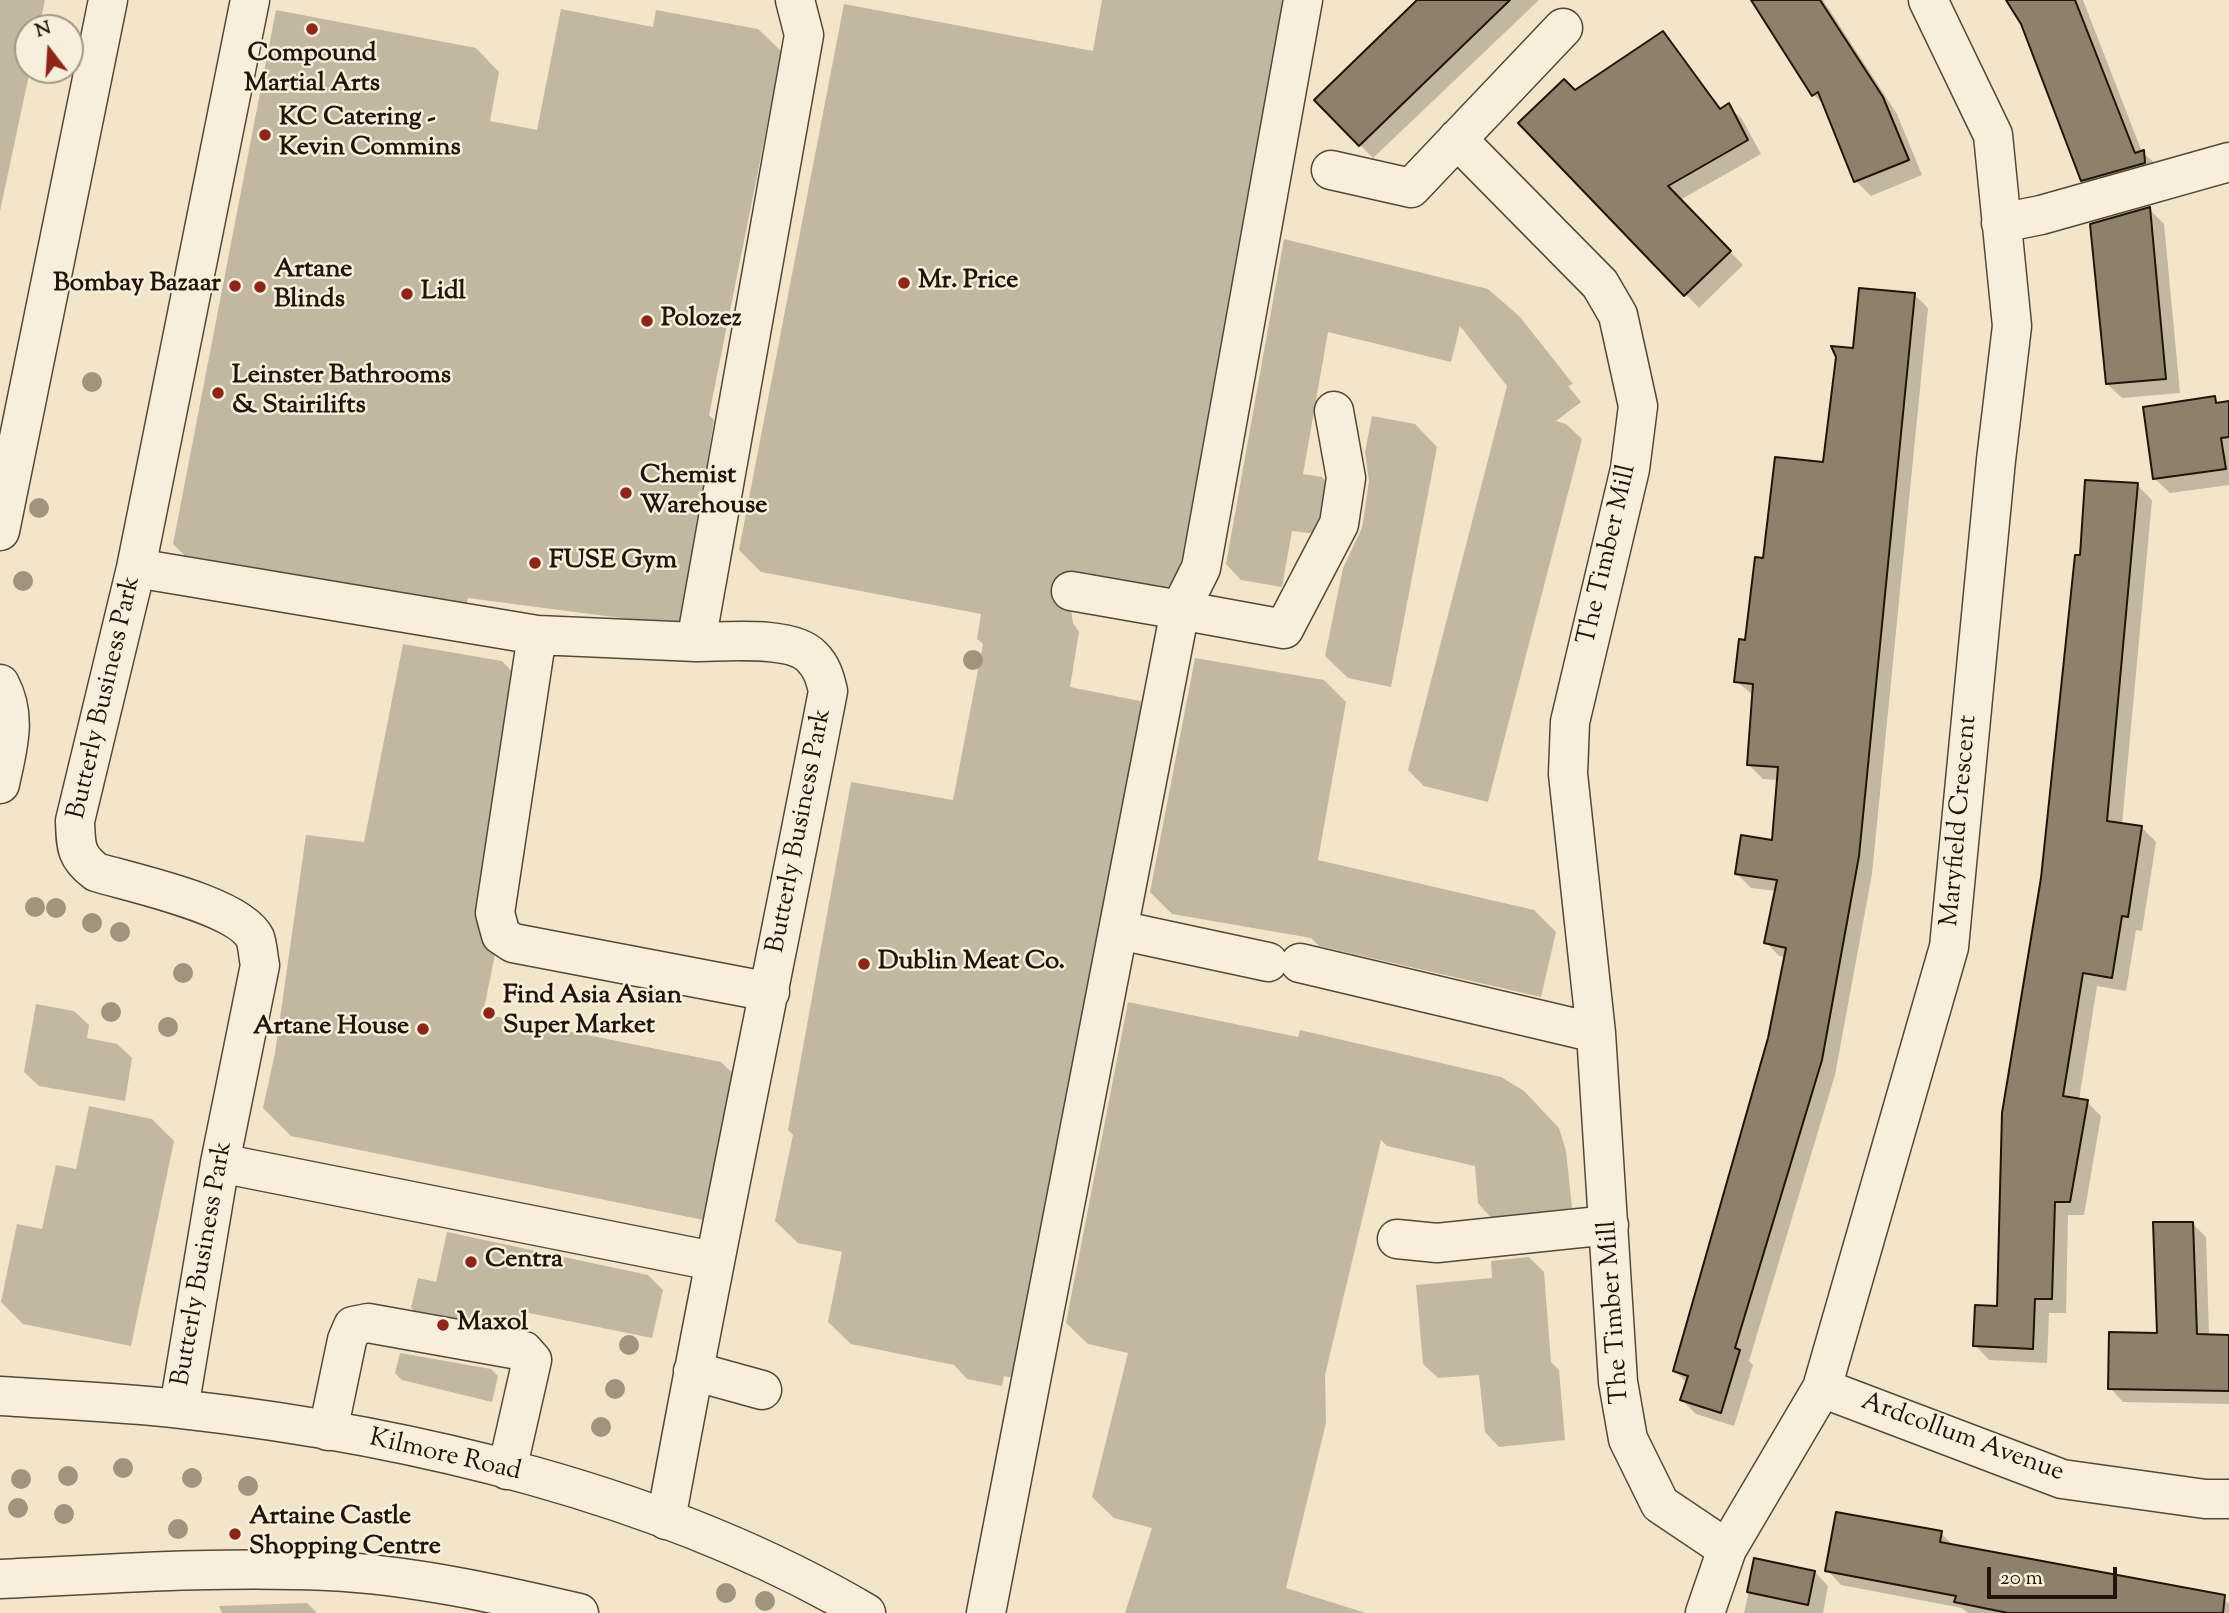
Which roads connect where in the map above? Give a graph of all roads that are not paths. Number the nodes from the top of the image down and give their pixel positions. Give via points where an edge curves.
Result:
1 (108, 0) edge
2 (250, 0) edge
3 (795, 0) edge
4 (1303, 0) edge
5 (1928, 0) edge
6 (1563, 28) dead end
7 (1457, 139) junction
8 (2229, 162) edge
9 (1331, 170) dead end
10 (2001, 223) junction
11 (1334, 411) dead end
12 (0, 531) edge
13 (136, 568) junction
14 (1071, 591) dead end
15 (1180, 610) junction
16 (537, 635) junction
17 (696, 642) junction
18 (0, 684) edge
19 (0, 785) edge
20 (1119, 930) junction
21 (770, 992) junction
22 (1596, 1033) junction
23 (220, 1163) junction
24 (1609, 1225) junction
25 (1397, 1239) dead end
26 (713, 1261) junction
27 (693, 1371) junction
28 (1822, 1388) junction
29 (762, 1390) dead end
30 (0, 1396) edge
31 (179, 1408) junction
32 (328, 1431) junction
33 (507, 1470) junction
34 (2229, 1499) edge
35 (666, 1520) junction
36 (1727, 1549) junction
37 (0, 1579) edge
38 (579, 1613) edge
39 (866, 1613) edge
40 (986, 1613) edge
41 (1706, 1613) edge

1 - 12 street
2 - 13 street, Butterly Business Park
3 - 17 street via 804,34
4 - 15 street via 1201,568
5 - 10 street, Maryfield Crescent via 1993,135
6 - 7 street
7 - 9 street via 1411,188
7 - 22 street, The Timber Mill via 1600,284 1618,315 1639,406 1630,469 1570,722 1568,774
8 - 10 street
10 - 28 street, Maryfield Crescent via 2012,326 1949,947
11 - 15 street via 1346,478 1339,524 1284,629
13 - 16 street, Butterly Business Park
13 - 23 street, Butterly Business Park via 75,821 76,846 81,861 96,872 217,908 238,918 255,938 260,965
14 - 15 street
15 - 20 street
16 - 17 street, Butterly Business Park
16 - 21 street via 495,913 501,935 513,943
17 - 21 street, Butterly Business Park via 786,643 811,655 823,671 828,691
18 - 19 street via 12,722
20 - 22 street via 1284,962
20 - 40 street
21 - 26 street, Butterly Business Park
22 - 24 street, The Timber Mill
23 - 26 street
23 - 31 street, Butterly Business Park
24 - 25 street via 1437,1243
24 - 36 street, The Timber Mill via 1618,1382 1628,1439 1660,1504
26 - 27 street, Butterly Business Park
27 - 29 street
27 - 35 street, Butterly Business Park
28 - 34 street, Ardcollum Avenue via 2062,1479
28 - 36 street, Maryfield Crescent
30 - 31 street, Kilmore Road
31 - 32 street, Kilmore Road
32 - 33 street, Kilmore Road
32 - 33 street via 354,1326 368,1322 524,1351 532,1360
33 - 35 street, Kilmore Road
35 - 39 street, Kilmore Road via 776,1565
36 - 41 street, Maryfield Crescent
37 - 38 street via 160,1571 328,1571 437,1585

